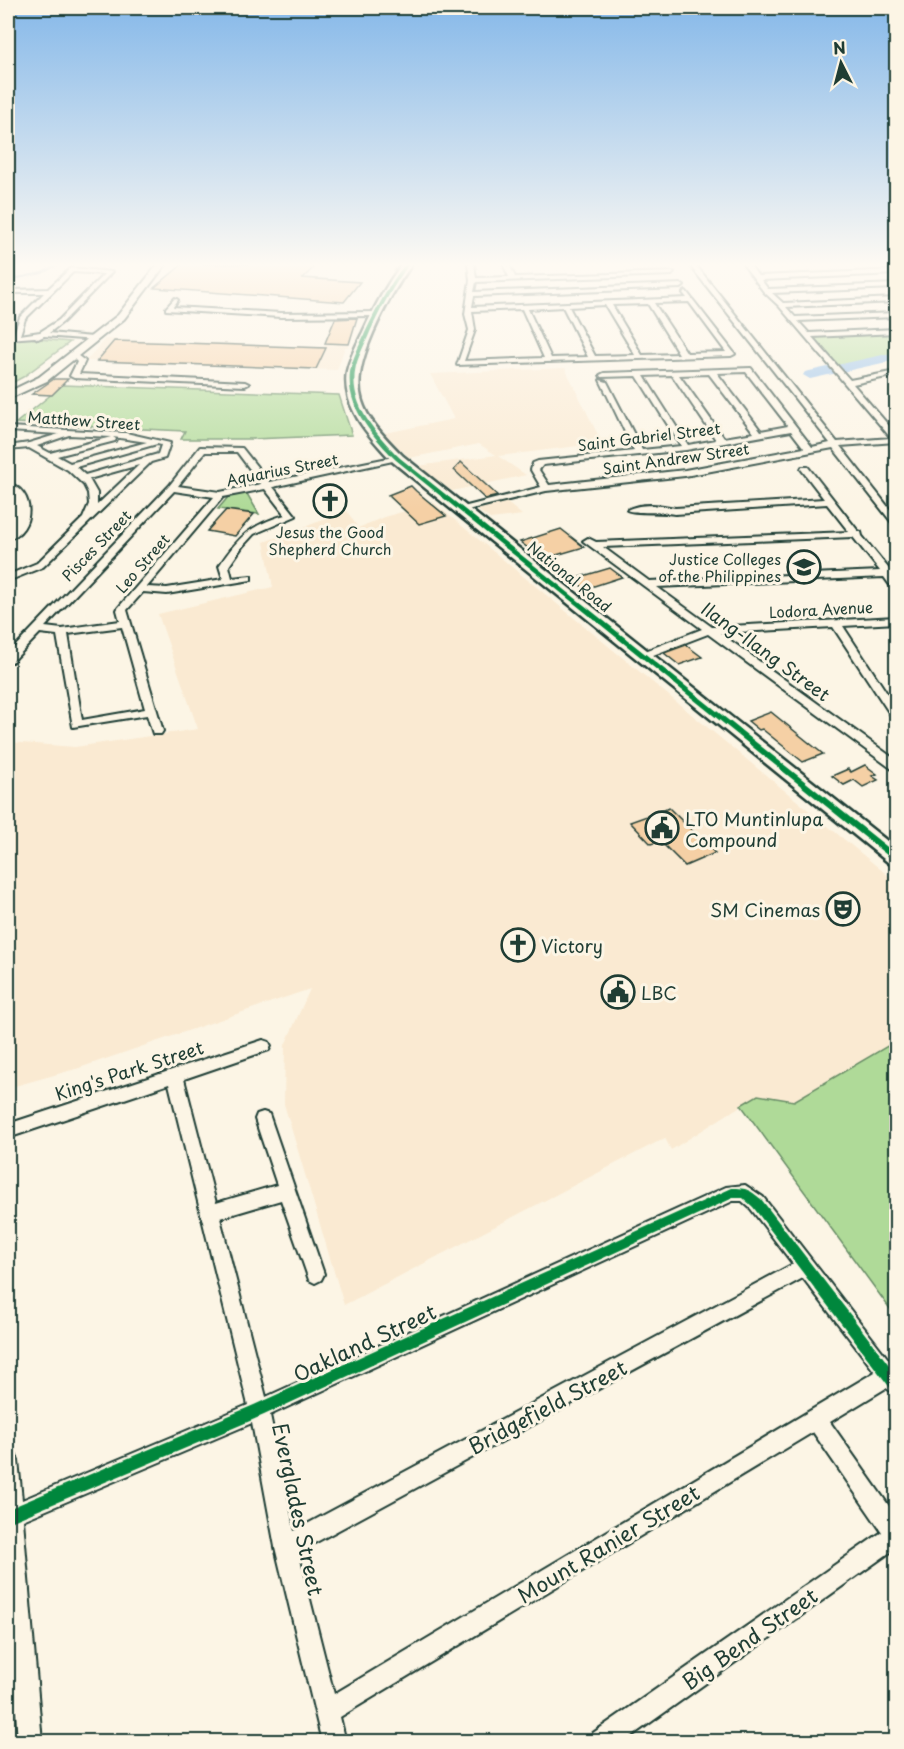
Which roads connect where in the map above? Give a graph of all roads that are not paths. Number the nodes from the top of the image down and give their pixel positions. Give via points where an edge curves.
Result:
1 (78, 346) edge
2 (82, 346) edge
3 (363, 346) edge
4 (467, 346) edge
5 (542, 346) edge
6 (586, 346) edge
7 (633, 346) edge
8 (678, 346) edge
9 (725, 346) edge
10 (756, 346) edge
11 (816, 346) edge
12 (74, 355) junction
13 (684, 355) junction
14 (640, 357) junction
15 (592, 358) junction
16 (548, 360) junction
17 (711, 371) junction
18 (674, 372) junction
19 (897, 373) edge
20 (639, 374) junction
21 (887, 375) junction
22 (848, 383) junction
23 (245, 384) dead end
24 (897, 385) edge
25 (8, 390) edge
26 (8, 396) edge
27 (8, 429) edge
28 (792, 429) junction
29 (73, 432) junction
30 (759, 434) junction
31 (126, 435) junction
32 (897, 439) edge
33 (159, 440) junction
34 (722, 442) junction
35 (835, 445) junction
36 (30, 446) junction
37 (8, 448) edge
38 (686, 448) junction
39 (810, 450) junction
40 (639, 453) junction
41 (47, 456) junction
42 (398, 459) junction
43 (148, 460) junction
44 (67, 467) junction
45 (805, 469) dead end
46 (83, 478) junction
47 (269, 486) junction
48 (8, 488) edge
49 (172, 488) junction
50 (546, 488) junction
51 (220, 495) junction
52 (830, 501) junction
53 (8, 508) edge
54 (462, 510) junction
55 (632, 510) dead end
56 (8, 513) edge
57 (86, 520) junction
58 (897, 522) edge
59 (8, 534) edge
60 (858, 534) junction
61 (888, 574) junction
62 (248, 578) dead end
63 (8, 579) edge
64 (228, 580) junction
65 (646, 584) junction
66 (897, 585) edge
67 (140, 589) junction
68 (897, 620) edge
69 (125, 623) junction
70 (836, 623) junction
71 (36, 628) junction
72 (709, 630) junction
73 (62, 632) junction
74 (644, 655) junction
75 (8, 660) edge
76 (151, 711) junction
77 (897, 715) edge
78 (157, 731) dead end
79 (897, 766) edge
80 (897, 858) edge
81 (263, 1047) dead end
82 (175, 1075) junction
83 (263, 1119) dead end
84 (8, 1131) edge
85 (286, 1190) junction
86 (210, 1213) junction
87 (807, 1266) junction
88 (315, 1274) dead end
89 (893, 1379) edge
90 (259, 1410) junction
91 (816, 1419) junction
92 (8, 1460) edge
93 (9, 1516) edge
94 (897, 1534) edge
95 (286, 1546) junction
96 (327, 1711) junction
97 (30, 1742) edge
98 (334, 1742) edge
99 (602, 1742) edge

1 - 25 main road
2 - 12 main road
3 - 42 highway, National Road via 355,365 353,390 365,421
4 - 16 street via 460,363
5 - 16 street
6 - 15 street
7 - 14 street
8 - 13 street
9 - 13 street via 731,354
10 - 35 street
11 - 22 street
12 - 23 street via 81,361 75,376
12 - 26 main road via 43,379
13 - 14 street
14 - 15 street
15 - 16 street
17 - 18 street
17 - 28 street via 748,370
17 - 30 street
18 - 20 street
18 - 34 street
19 - 21 street
20 - 38 street
20 - 40 street via 603,379
21 - 22 street
21 - 24 street
22 - 32 street
27 - 29 street, Matthew Street
28 - 30 street, Saint Gabriel Street
28 - 39 street
29 - 31 street, Matthew Street
29 - 36 street
30 - 34 street, Saint Gabriel Street
31 - 33 street, Matthew Street
31 - 41 street
32 - 35 street, Saint Andrew Street
33 - 43 street via 166,443 162,456
33 - 44 street
34 - 38 street, Saint Gabriel Street
35 - 39 street, Saint Andrew Street
35 - 58 street
36 - 37 street
36 - 41 street
38 - 40 street, Saint Gabriel Street
39 - 50 street, Saint Andrew Street via 685,473
40 - 50 street, Saint Gabriel Street via 536,465
41 - 44 street
42 - 47 street, Aquarius Street
42 - 54 highway, National Road
43 - 46 street
43 - 57 street
44 - 46 street
45 - 52 street
46 - 57 street via 90,487 93,503
47 - 49 street, Pisces Street via 239,450 203,449
47 - 51 street, Aquarius Street
47 - 64 street via 291,516 260,525 241,540 224,566
48 - 59 highway via 19,497 22,509
49 - 51 street, Aquarius Street
49 - 71 street, Pisces Street
50 - 54 street, Saint Andrew Street
51 - 67 street, Leo Street
52 - 55 street
52 - 60 street
53 - 56 highway
54 - 74 highway, National Road
57 - 63 street via 40,565
60 - 61 street
60 - 65 street, Ilang-Ilang Street via 591,543
61 - 65 street
61 - 66 street
62 - 64 street
64 - 67 street via 167,591
65 - 72 street, Ilang-Ilang Street
67 - 69 street, Leo Street via 122,610
68 - 70 street, Lodora Avenue
69 - 73 street
69 - 76 street, Leo Street
70 - 72 street, Lodora Avenue
70 - 77 street
71 - 73 street
71 - 75 street, Pisces Street
72 - 74 street, Lodora Avenue
72 - 79 street, Ilang-Ilang Street
73 - 76 street via 77,724
74 - 80 highway, National Road
76 - 78 street, Leo Street
81 - 82 street, King's Park Street
82 - 84 street, King's Park Street
82 - 86 street, Everglades Street
83 - 85 street
85 - 86 street
85 - 88 street
86 - 90 street, Everglades Street
87 - 89 street
87 - 90 street, Oakland Street via 757,1203 745,1193 732,1193
87 - 95 street, Bridgefield Street
89 - 91 street, Mount Ranier Street
90 - 93 street, Oakland Street
90 - 95 street, Everglades Street
91 - 94 street
91 - 96 street, Mount Ranier Street
92 - 93 street
93 - 97 street
94 - 99 street, Big Bend Street
95 - 96 street, Everglades Street
96 - 98 street, Everglades Street

